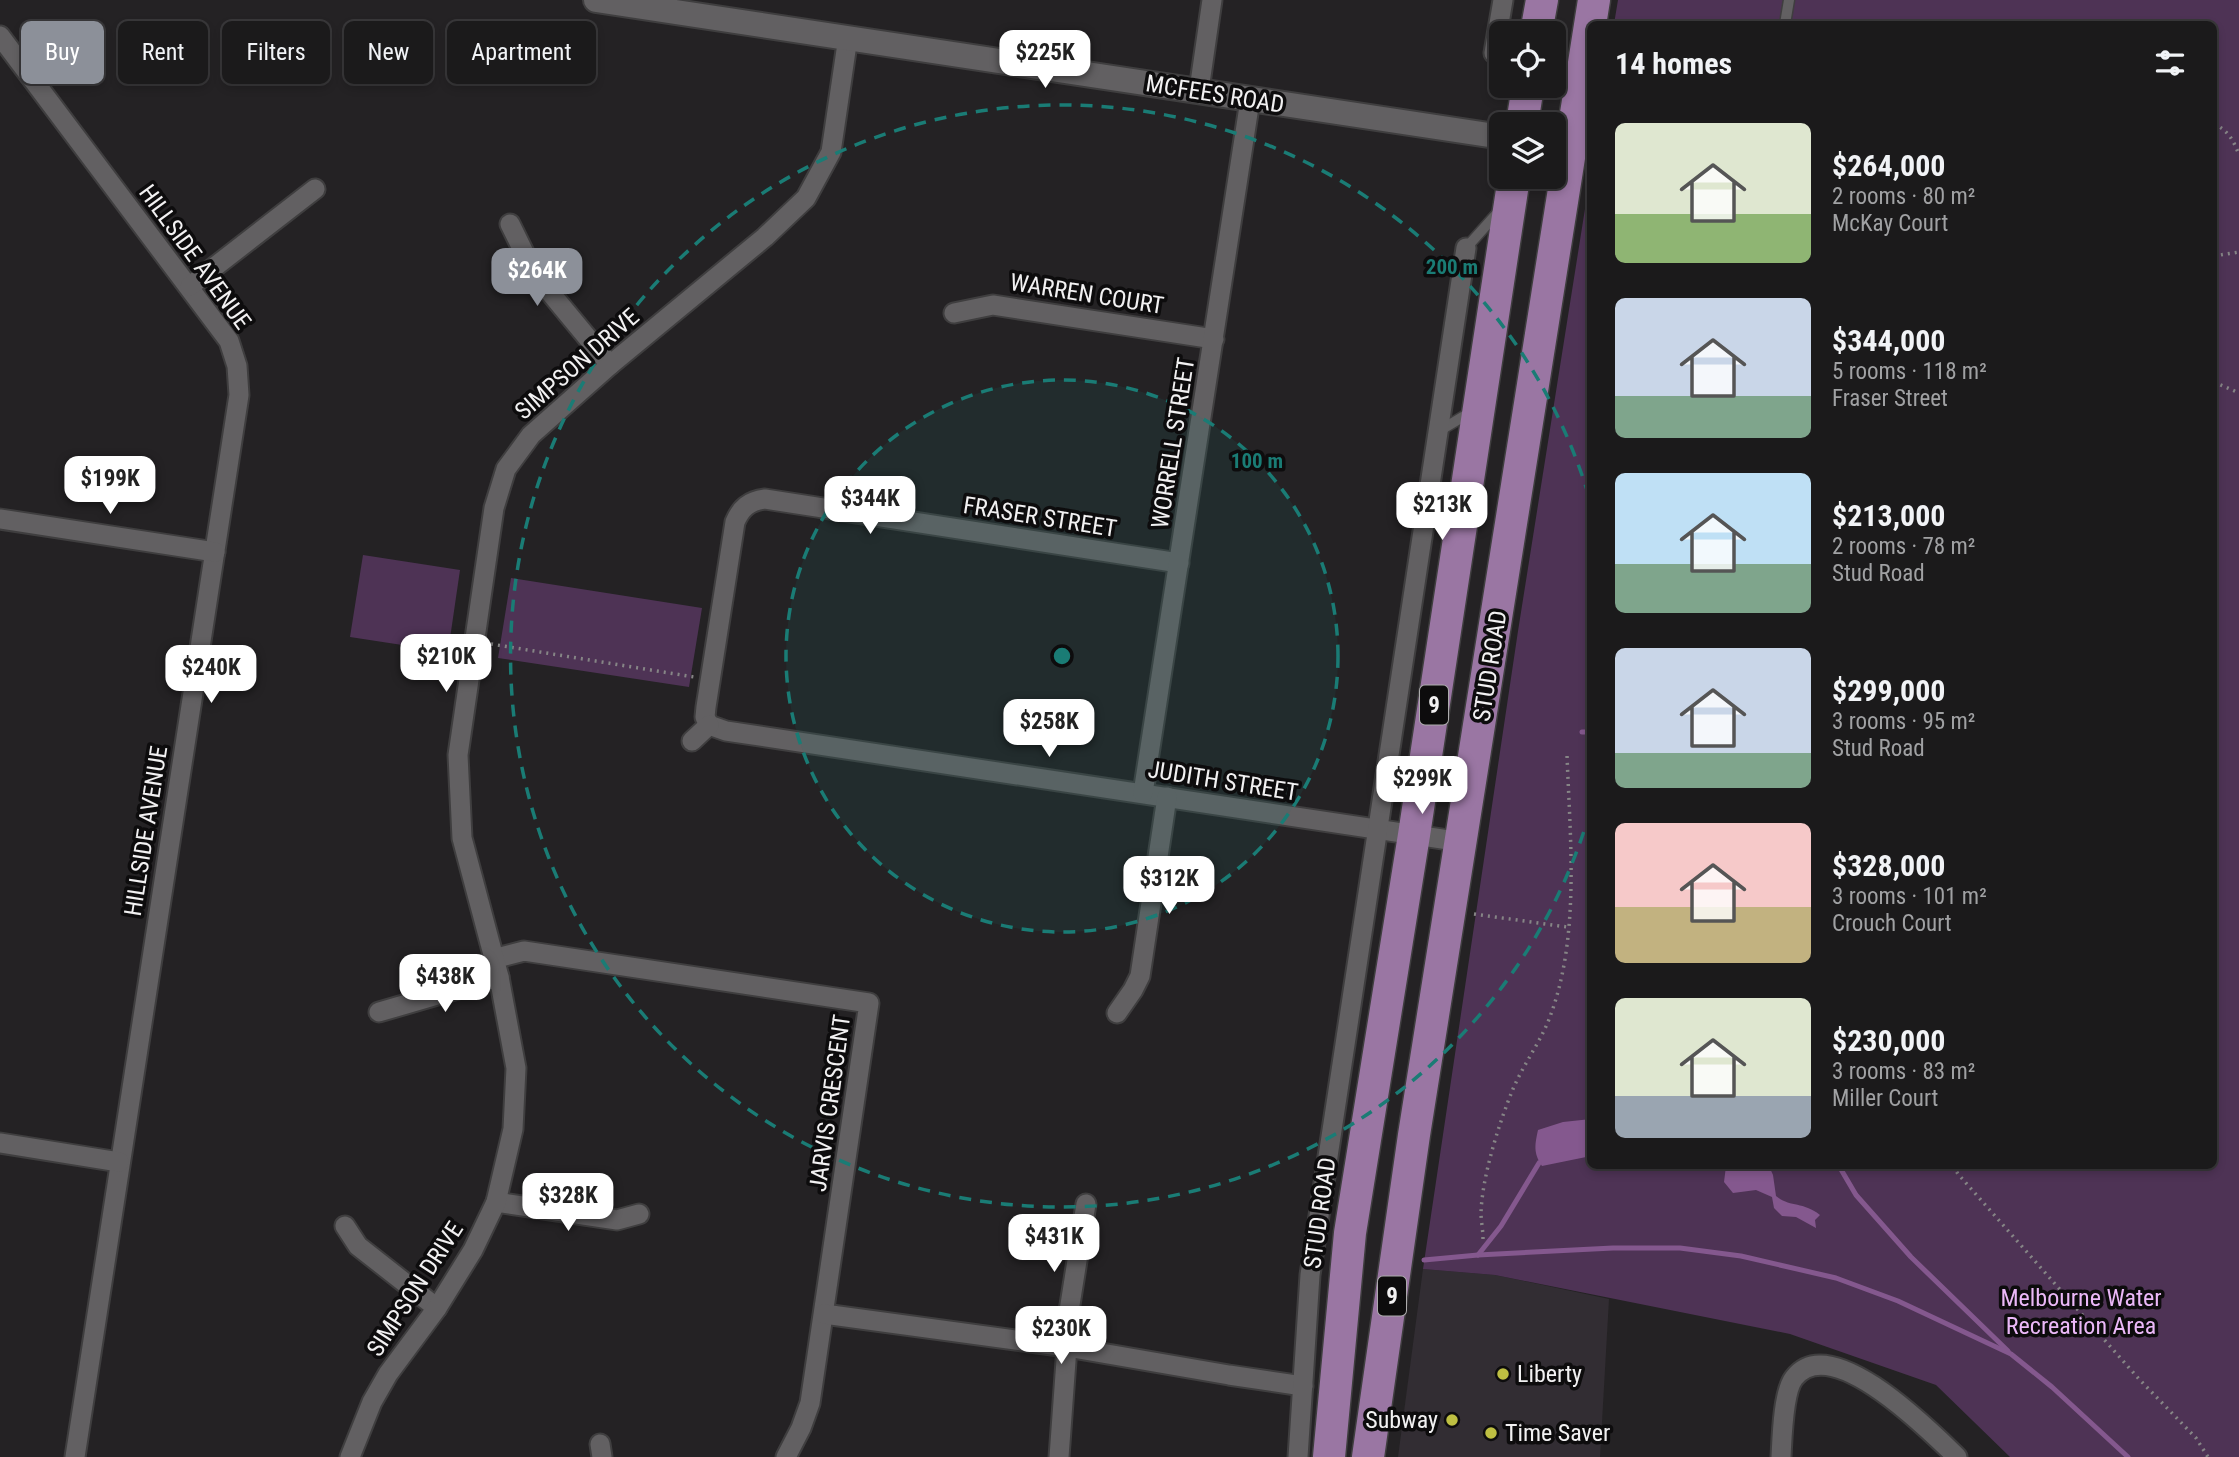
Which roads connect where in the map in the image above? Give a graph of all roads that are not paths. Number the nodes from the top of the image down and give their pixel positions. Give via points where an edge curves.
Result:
1 (596, 0) edge
2 (1212, 0) edge
3 (1503, 0) edge
4 (1542, 0) edge
5 (1594, 0) edge
6 (1789, 0) edge
7 (1501, 21) edge
8 (1538, 21) edge
9 (1590, 21) edge
10 (1786, 21) edge
11 (1587, 33) edge
12 (0, 36) edge
13 (848, 37) junction
14 (1199, 90) junction
15 (1250, 100) junction
16 (1566, 133) edge
17 (1489, 135) edge
18 (315, 189) dead end
19 (1511, 189) edge
20 (1512, 189) edge
21 (1557, 189) edge
22 (510, 224) dead end
23 (1466, 248) joint
24 (190, 286) junction
25 (954, 313) dead end
26 (1214, 338) junction
27 (610, 365) junction
28 (1479, 407) junction
29 (1438, 432) junction
30 (0, 519) edge
31 (215, 552) junction
32 (1179, 563) junction
33 (709, 725) junction
34 (692, 741) dead end
35 (1143, 793) junction
36 (1167, 797) junction
37 (1377, 830) junction
38 (1414, 835) junction
39 (1462, 842) junction
40 (496, 967) junction
41 (379, 1012) dead end
42 (1116, 1013) dead end
43 (0, 1143) edge
44 (119, 1162) junction
45 (496, 1202) junction
46 (1086, 1203) dead end
47 (639, 1214) dead end
48 (345, 1226) dead end
49 (437, 1308) junction
50 (824, 1314) junction
51 (1067, 1347) junction
52 (1303, 1385) junction
53 (75, 1457) edge
54 (350, 1457) edge
55 (786, 1457) edge
56 (1059, 1457) edge
57 (1298, 1457) edge
58 (1329, 1457) edge
59 (1368, 1457) edge
60 (1781, 1457) edge
61 (1957, 1457) edge

1 - 13 street, MCFEES ROAD
2 - 14 street
3 - 7 street
4 - 8 highway
5 - 9 highway, STUD ROAD / 9
6 - 10 lane
11 - 16 highway, STUD ROAD / 9
12 - 24 street, HILLSIDE AVENUE
13 - 14 street, MCFEES ROAD
13 - 27 street, SIMPSON DRIVE via 831,152 806,198
14 - 15 street, MCFEES ROAD
15 - 17 street, MCFEES ROAD
15 - 26 street, WORRELL STREET
18 - 24 street
19 - 23 lane, STUD ROAD
20 - 28 highway, STUD ROAD / 9
21 - 39 highway, STUD ROAD / 9
22 - 27 street via 534,273
23 - 29 street, STUD ROAD
24 - 31 street, HILLSIDE AVENUE via 229,341 237,366 239,395
25 - 26 street, WARREN COURT via 993,304
26 - 32 street, WORRELL STREET
27 - 40 street, SIMPSON DRIVE via 531,435 506,469 494,508 458,755 462,838
28 - 29 lane
28 - 38 highway, STUD ROAD / 9
29 - 37 street, STUD ROAD
30 - 31 street
31 - 44 street, HILLSIDE AVENUE
32 - 33 street, FRASER STREET via 755,501 735,522 705,717
32 - 35 street, WORRELL STREET
33 - 34 street
33 - 35 street, JUDITH STREET
35 - 36 street, JUDITH STREET
36 - 37 street, JUDITH STREET
36 - 42 street via 1140,976
37 - 38 street, JUDITH STREET
37 - 52 street, STUD ROAD via 1310,1275
38 - 39 street, JUDITH STREET
38 - 58 highway, STUD ROAD / 9 via 1350,1233
39 - 59 highway, STUD ROAD / 9
40 - 41 street
40 - 45 street, SIMPSON DRIVE via 516,1068 513,1129
40 - 50 street, JARVIS CRESCENT via 524,951 869,1003
43 - 44 street
44 - 53 street, HILLSIDE AVENUE
45 - 47 street via 617,1220
45 - 49 street, SIMPSON DRIVE
46 - 51 street
48 - 49 street via 358,1246
49 - 54 street, SIMPSON DRIVE via 388,1374
50 - 51 street
50 - 55 street, JARVIS CRESCENT via 810,1403
51 - 52 street
51 - 56 street
52 - 57 street, STUD ROAD
60 - 61 street via 1783,1418 1792,1380 1805,1369 1821,1365 1882,1390

